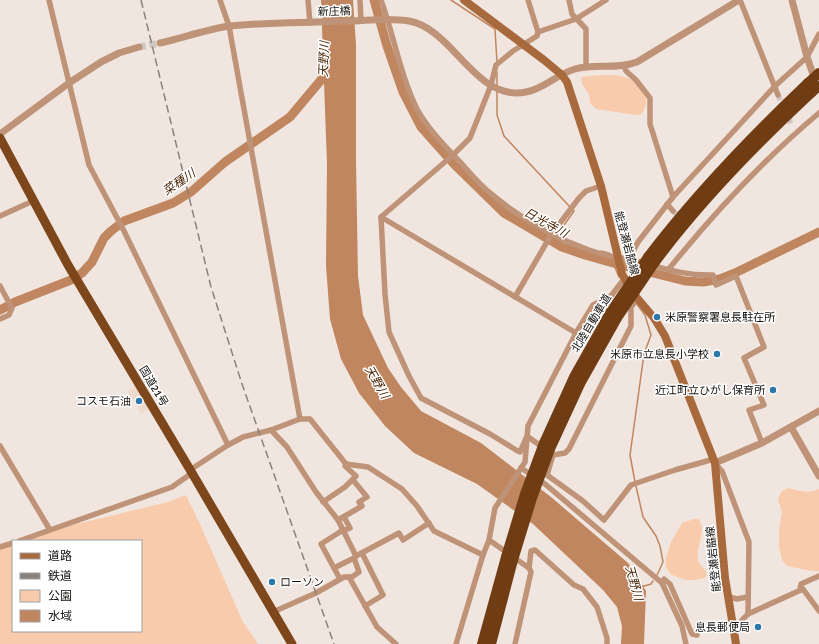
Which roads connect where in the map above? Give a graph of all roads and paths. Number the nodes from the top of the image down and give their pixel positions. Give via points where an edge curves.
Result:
1 (49, 0) edge
2 (220, 0) edge
3 (308, 0) edge
4 (360, 0) edge
5 (381, 0) edge
6 (464, 0) edge
7 (528, 0) edge
8 (568, 0) edge
9 (606, 0) edge
10 (739, 0) edge
11 (792, 0) edge
12 (576, 19) junction
13 (386, 20) junction
14 (361, 21) junction
15 (312, 22) junction
16 (229, 26) junction
17 (538, 32) junction
18 (819, 34) edge
19 (160, 43) tunnel mouth
20 (523, 44) junction
21 (139, 47) tunnel mouth
22 (807, 58) junction
23 (624, 66) junction
24 (586, 67) junction
25 (819, 73) edge
26 (562, 75) junction
27 (69, 83) junction
28 (491, 85) junction
29 (775, 86) junction
30 (814, 88) edge
31 (778, 95) tunnel mouth
32 (819, 113) edge
33 (792, 126) tunnel mouth
34 (795, 133) junction
35 (0, 134) edge
36 (0, 138) edge
37 (452, 156) junction
38 (601, 186) junction
39 (673, 197) junction
40 (33, 200) junction
41 (667, 204) junction
42 (673, 211) tunnel mouth
43 (0, 216) edge
44 (381, 217) junction
45 (693, 228) tunnel mouth
46 (698, 232) junction
47 (551, 235) junction
48 (618, 258) junction
49 (629, 259) junction
50 (668, 270) junction
51 (624, 279) junction
52 (0, 286) edge
53 (515, 297) junction
54 (637, 299) junction
55 (0, 319) edge
56 (576, 333) junction
57 (819, 411) edge
58 (300, 418) junction
59 (790, 427) junction
60 (271, 430) junction
61 (527, 436) junction
62 (762, 443) junction
63 (228, 445) junction
64 (0, 446) edge
65 (549, 449) junction
66 (715, 461) junction
67 (346, 464) junction
68 (521, 468) junction
69 (191, 471) junction
70 (819, 476) edge
71 (353, 480) junction
72 (323, 502) junction
73 (344, 517) junction
74 (338, 520) junction
75 (429, 523) junction
76 (50, 530) junction
77 (343, 531) junction
78 (22, 540) edge
79 (489, 540) junction
80 (12, 543) edge
81 (0, 548) edge
82 (357, 555) junction
83 (483, 555) junction
84 (510, 559) junction
85 (334, 568) junction
86 (529, 568) junction
87 (349, 576) junction
88 (819, 576) edge
89 (340, 579) junction
90 (662, 583) junction
91 (800, 590) junction
92 (729, 597) junction
93 (747, 597) junction
94 (365, 606) junction
95 (819, 611) edge
96 (273, 612) junction
97 (748, 614) junction
98 (735, 632) junction
99 (697, 635) dead end
100 (292, 644) edge
101 (396, 644) edge
102 (456, 644) edge
103 (482, 644) edge
104 (491, 644) edge
105 (515, 644) edge
106 (607, 644) edge
107 (686, 644) edge
108 (736, 644) edge

1 - 27 street
2 - 16 street
3 - 15 street
4 - 14 street
5 - 13 street
6 - 20 main road, 能登瀬岩脇線
7 - 17 street
8 - 12 street
9 - 12 street
10 - 23 street via 637,62
10 - 29 street
11 - 22 street
12 - 17 street
12 - 24 street via 586,29
13 - 14 street, 新庄橋
13 - 28 street, 新庄橋 via 409,21 429,30
13 - 37 street via 403,77 418,110
14 - 15 street, 新庄橋
15 - 16 street, 新庄橋
16 - 19 street, 新庄橋
16 - 58 street
17 - 20 street via 537,36
18 - 22 street
20 - 26 main road, 能登瀬岩脇線
20 - 28 street via 496,65
21 - 27 street via 101,62
22 - 29 street
22 - 30 street
23 - 24 street, 新庄橋
23 - 39 street via 650,98 650,124
24 - 26 street, 新庄橋
25 - 30 highway, 北陸自動車道, bridge
26 - 28 street, 新庄橋 via 545,86 525,92 515,93
26 - 38 main road, 能登瀬岩脇線
27 - 35 street
27 - 63 street via 89,165 124,231
28 - 37 street via 470,138
29 - 31 street
29 - 39 street
30 - 65 highway, 北陸自動車道, bridge via 718,185 652,260 574,377
32 - 34 street
33 - 34 street
34 - 46 street via 751,175
36 - 40 highway, 国道21号
37 - 44 street
37 - 47 street via 489,193 528,222
38 - 47 street via 586,191
38 - 48 main road, 能登瀬岩脇線
39 - 41 street
40 - 43 street
40 - 69 highway, 国道21号 via 82,290
41 - 42 street
41 - 49 street via 638,242
44 - 53 street
44 - 61 street via 389,332 421,398 520,452
45 - 46 street
46 - 50 street
47 - 48 street via 590,251
47 - 53 street
48 - 49 street
48 - 51 main road, 能登瀬岩脇線
49 - 50 street
50 - 62 street via 688,275 713,275 716,285 736,276 764,347 744,358 764,405 748,410
51 - 54 main road, 能登瀬岩脇線
51 - 56 street via 611,296 594,305
52 - 55 street via 12,308 9,315
53 - 56 street
54 - 65 street via 632,307 630,326 569,449 565,453
54 - 66 main road, 能登瀬岩脇線 via 668,341
56 - 61 street via 528,426
57 - 59 street
58 - 60 street
58 - 67 street via 310,419
59 - 62 street
59 - 70 street
60 - 63 street via 243,437
60 - 72 street via 287,447
61 - 65 street
61 - 68 street via 525,462
62 - 66 street
63 - 69 street
64 - 76 street
65 - 66 street via 547,475 604,520 631,485 675,470
65 - 84 highway, 北陸自動車道, bridge via 525,494
66 - 92 main road, 能登瀬岩脇線
66 - 93 street via 722,471 749,542
67 - 71 street via 344,466 356,476
67 - 75 street via 368,467 402,489
68 - 79 street via 495,508
68 - 90 street via 545,484
69 - 76 street via 172,487
69 - 96 highway, 国道21号
71 - 72 street
71 - 73 street via 367,497 359,502 362,506
72 - 74 street
73 - 74 street
73 - 77 street via 350,528
74 - 77 street
75 - 82 street via 403,540 399,533
75 - 83 street via 434,531
76 - 78 street
77 - 82 street
77 - 85 street via 321,544
79 - 83 street
79 - 86 street
80 - 81 street
82 - 85 street
82 - 87 street via 359,572 352,577
82 - 94 street via 383,595
83 - 102 street
84 - 103 highway, 北陸自動車道
84 - 104 highway, 北陸自動車道
85 - 89 street
86 - 105 street via 531,572
86 - 106 street via 532,551 535,550 574,585 583,589 597,607
87 - 89 street
87 - 94 street
88 - 91 street via 801,584
89 - 96 street
90 - 99 street via 664,579 670,584 692,634
90 - 107 street via 682,626
91 - 95 street via 803,589
91 - 97 street
92 - 93 street
92 - 98 main road, 能登瀬岩脇線
93 - 97 street
94 - 101 street via 377,627
96 - 100 highway, 国道21号
97 - 98 street via 742,620 739,630
98 - 108 main road, 能登瀬岩脇線

